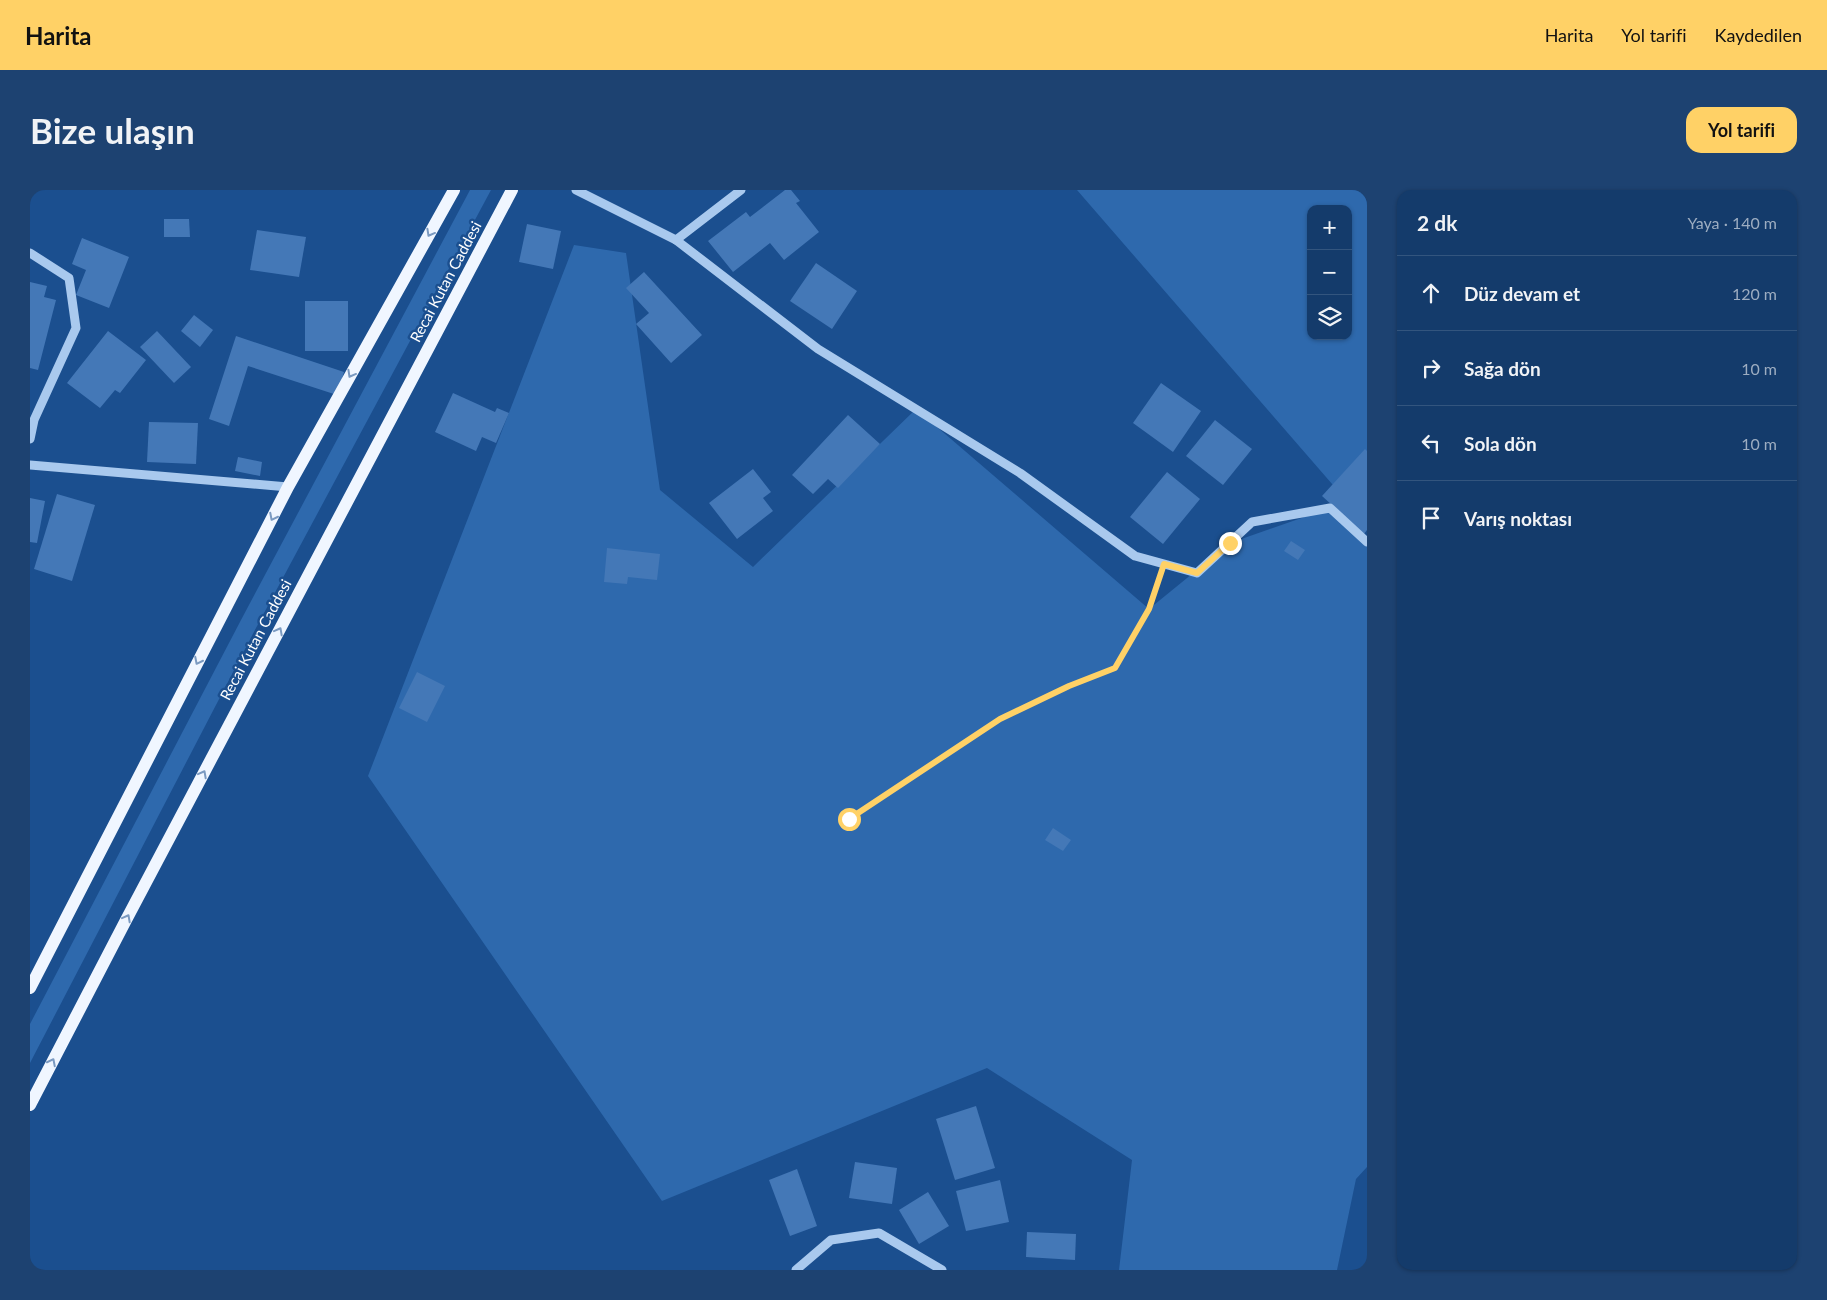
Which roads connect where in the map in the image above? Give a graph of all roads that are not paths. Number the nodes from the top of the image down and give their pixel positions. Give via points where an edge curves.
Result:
1 (454, 190) edge
2 (512, 190) edge
3 (576, 190) edge
4 (741, 190) edge
5 (676, 240) junction
6 (30, 253) edge
7 (30, 439) edge
8 (30, 465) edge
9 (288, 486) junction
10 (1367, 542) edge
11 (30, 988) edge
12 (30, 1105) edge
13 (796, 1270) edge
14 (942, 1270) edge

1 -> 9 main road
12 -> 2 main road, Recai Kutan Caddesi
3 - 5 street
4 - 5 street
5 - 10 street via 818,349 1020,473 1135,556 1197,573 1252,522 1330,508
6 - 7 street via 69,278 76,328 34,420
8 - 9 street
9 -> 11 main road
13 - 14 street via 831,1240 879,1233

